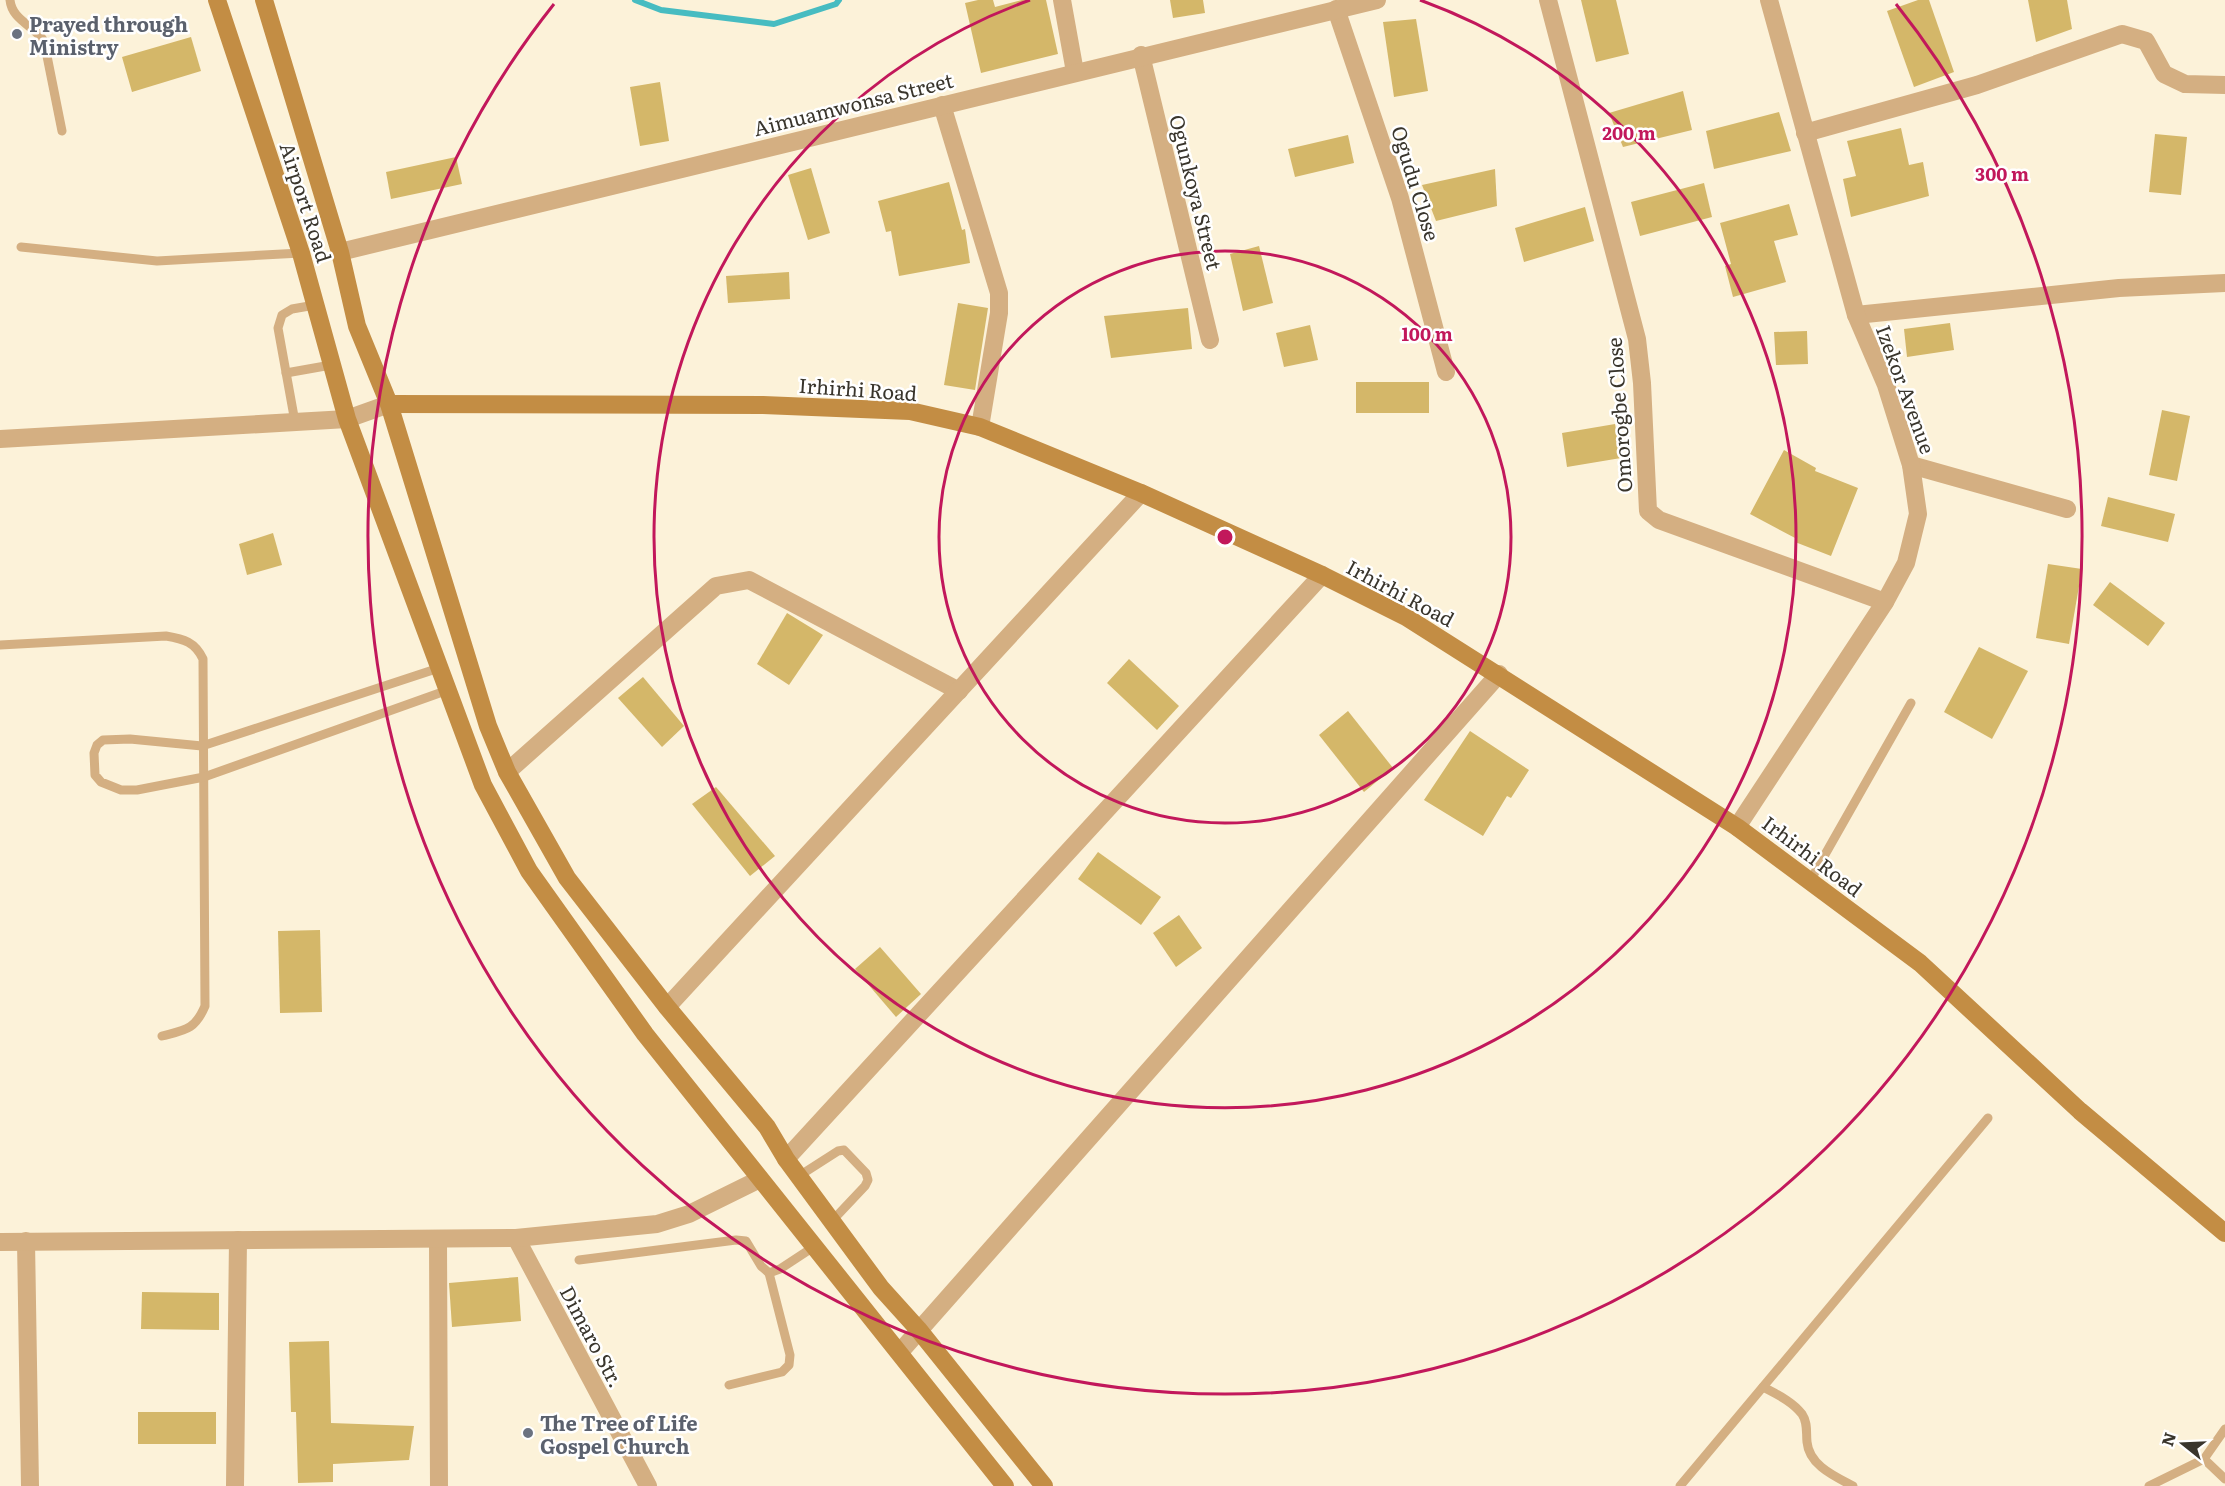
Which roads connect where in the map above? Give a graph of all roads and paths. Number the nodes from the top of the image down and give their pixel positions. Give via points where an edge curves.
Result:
1 (9, 0) edge
2 (217, 0) edge
3 (264, 0) edge
4 (1062, 0) edge
5 (1377, 0) edge
6 (1548, 0) edge
7 (1769, 0) edge
8 (1336, 9) junction
9 (1141, 55) junction
10 (1075, 72) junction
11 (2225, 85) edge
12 (942, 105) junction
13 (62, 131) dead end
14 (1805, 133) junction
15 (21, 247) dead end
16 (340, 252) junction
17 (301, 253) junction
18 (2225, 283) edge
19 (315, 305) junction
20 (1856, 315) junction
21 (1210, 340) dead end
22 (331, 365) junction
23 (1446, 372) dead end
24 (286, 373) junction
25 (389, 404) junction
26 (346, 419) junction
27 (295, 422) junction
28 (980, 427) junction
29 (0, 439) edge
30 (1911, 465) junction
31 (1141, 493) junction
32 (2067, 509) dead end
33 (1322, 575) junction
34 (1885, 602) junction
35 (0, 645) edge
36 (439, 668) junction
37 (1499, 674) junction
38 (448, 690) junction
39 (959, 691) junction
40 (1911, 703) dead end
41 (202, 746) junction
42 (507, 772) junction
43 (204, 777) junction
44 (1737, 826) junction
45 (1810, 880) junction
46 (667, 1007) junction
47 (162, 1036) dead end
48 (1988, 1118) dead end
49 (786, 1159) junction
50 (799, 1176) junction
51 (760, 1179) junction
52 (832, 1221) junction
53 (2225, 1233) edge
54 (516, 1238) junction
55 (438, 1239) junction
56 (238, 1240) junction
57 (26, 1241) junction
58 (0, 1242) edge
59 (815, 1246) junction
60 (579, 1260) dead end
61 (769, 1273) junction
62 (918, 1329) junction
63 (900, 1352) junction
64 (729, 1385) dead end
65 (1763, 1386) junction
66 (2225, 1429) edge
67 (2204, 1459) junction
68 (2225, 1479) edge
69 (30, 1486) edge
70 (235, 1486) edge
71 (439, 1486) edge
72 (648, 1486) edge
73 (1005, 1486) edge
74 (1044, 1486) edge
75 (1680, 1486) edge
76 (1853, 1486) edge
77 (2149, 1486) edge

1 - 13 lane via 14,15 44,41
2 - 17 main road, Airport Road
3 - 16 main road, Airport Road
4 - 10 street
5 - 8 street, Aimuamwonsa Street
6 - 34 street, Omorogbe Close via 1637,339 1648,511 1659,520
7 - 14 street, Izekor Avenue
8 - 9 street, Aimuamwonsa Street
8 - 23 street, Ogudu Close via 1400,198
9 - 10 street, Aimuamwonsa Street
9 - 21 street, Ogunkoya Street
10 - 12 street, Aimuamwonsa Street
11 - 14 street via 2185,84 2164,74 2146,41 2122,34 1977,85
12 - 16 street, Aimuamwonsa Street
12 - 28 street via 999,292
14 - 20 street, Izekor Avenue
15 - 17 lane via 157,261
16 - 25 main road, Airport Road via 357,326
17 - 19 main road, Airport Road
18 - 20 street via 2119,288
19 - 22 main road, Airport Road
19 - 24 lane via 282,315 278,328
20 - 30 street, Izekor Avenue via 1886,385
22 - 24 lane
22 - 26 main road, Airport Road
24 - 27 lane
25 - 26 street
25 - 28 main road, Irhirhi Road via 848,406 910,411
25 - 42 main road, Airport Road via 488,726
26 - 27 street
26 - 36 main road, Airport Road
27 - 29 street
28 - 31 main road, Irhirhi Road
30 - 32 street
30 - 34 street, Izekor Avenue via 1918,514 1906,563
31 - 33 main road, Irhirhi Road
31 - 39 street
33 - 37 main road, Irhirhi Road via 1406,617
33 - 49 street
34 - 44 street, Izekor Avenue
35 - 41 lane via 166,636 184,639 198,647 203,659
36 - 38 main road, Airport Road
36 - 41 lane
37 - 44 main road, Irhirhi Road
37 - 62 street
38 - 43 lane
38 - 51 main road, Airport Road via 483,785 529,871 645,1034
39 - 42 street via 749,580 716,586
39 - 46 street
40 - 45 lane
41 - 43 lane
41 - 43 lane via 111,739 97,745 93,764 101,782 121,790
42 - 46 main road, Airport Road via 567,878
43 - 47 lane via 205,1006 199,1020 188,1029
44 - 45 main road, Irhirhi Road
45 - 53 main road, Irhirhi Road via 1920,963 2080,1111
46 - 49 main road, Airport Road via 767,1127
48 - 65 lane
49 - 50 main road, Airport Road
50 - 52 main road, Airport Road
50 - 52 lane via 844,1150 866,1173 865,1186
51 - 54 street via 689,1214 657,1224
51 - 59 main road, Airport Road
52 - 62 main road, Airport Road via 881,1288
54 - 55 street
54 - 72 street, Dimaro Str.
55 - 56 street
55 - 71 street
56 - 57 street
56 - 70 street
57 - 58 street
57 - 69 street
59 - 61 lane
59 - 63 main road, Airport Road
60 - 61 lane via 736,1240 746,1241
61 - 64 lane via 790,1355 789,1365 782,1372
62 - 63 street
62 - 74 main road, Airport Road
63 - 73 main road, Airport Road
65 - 75 lane
65 - 76 lane via 1803,1415 1812,1458 1829,1474
66 - 67 lane
67 - 68 lane
67 - 77 lane

